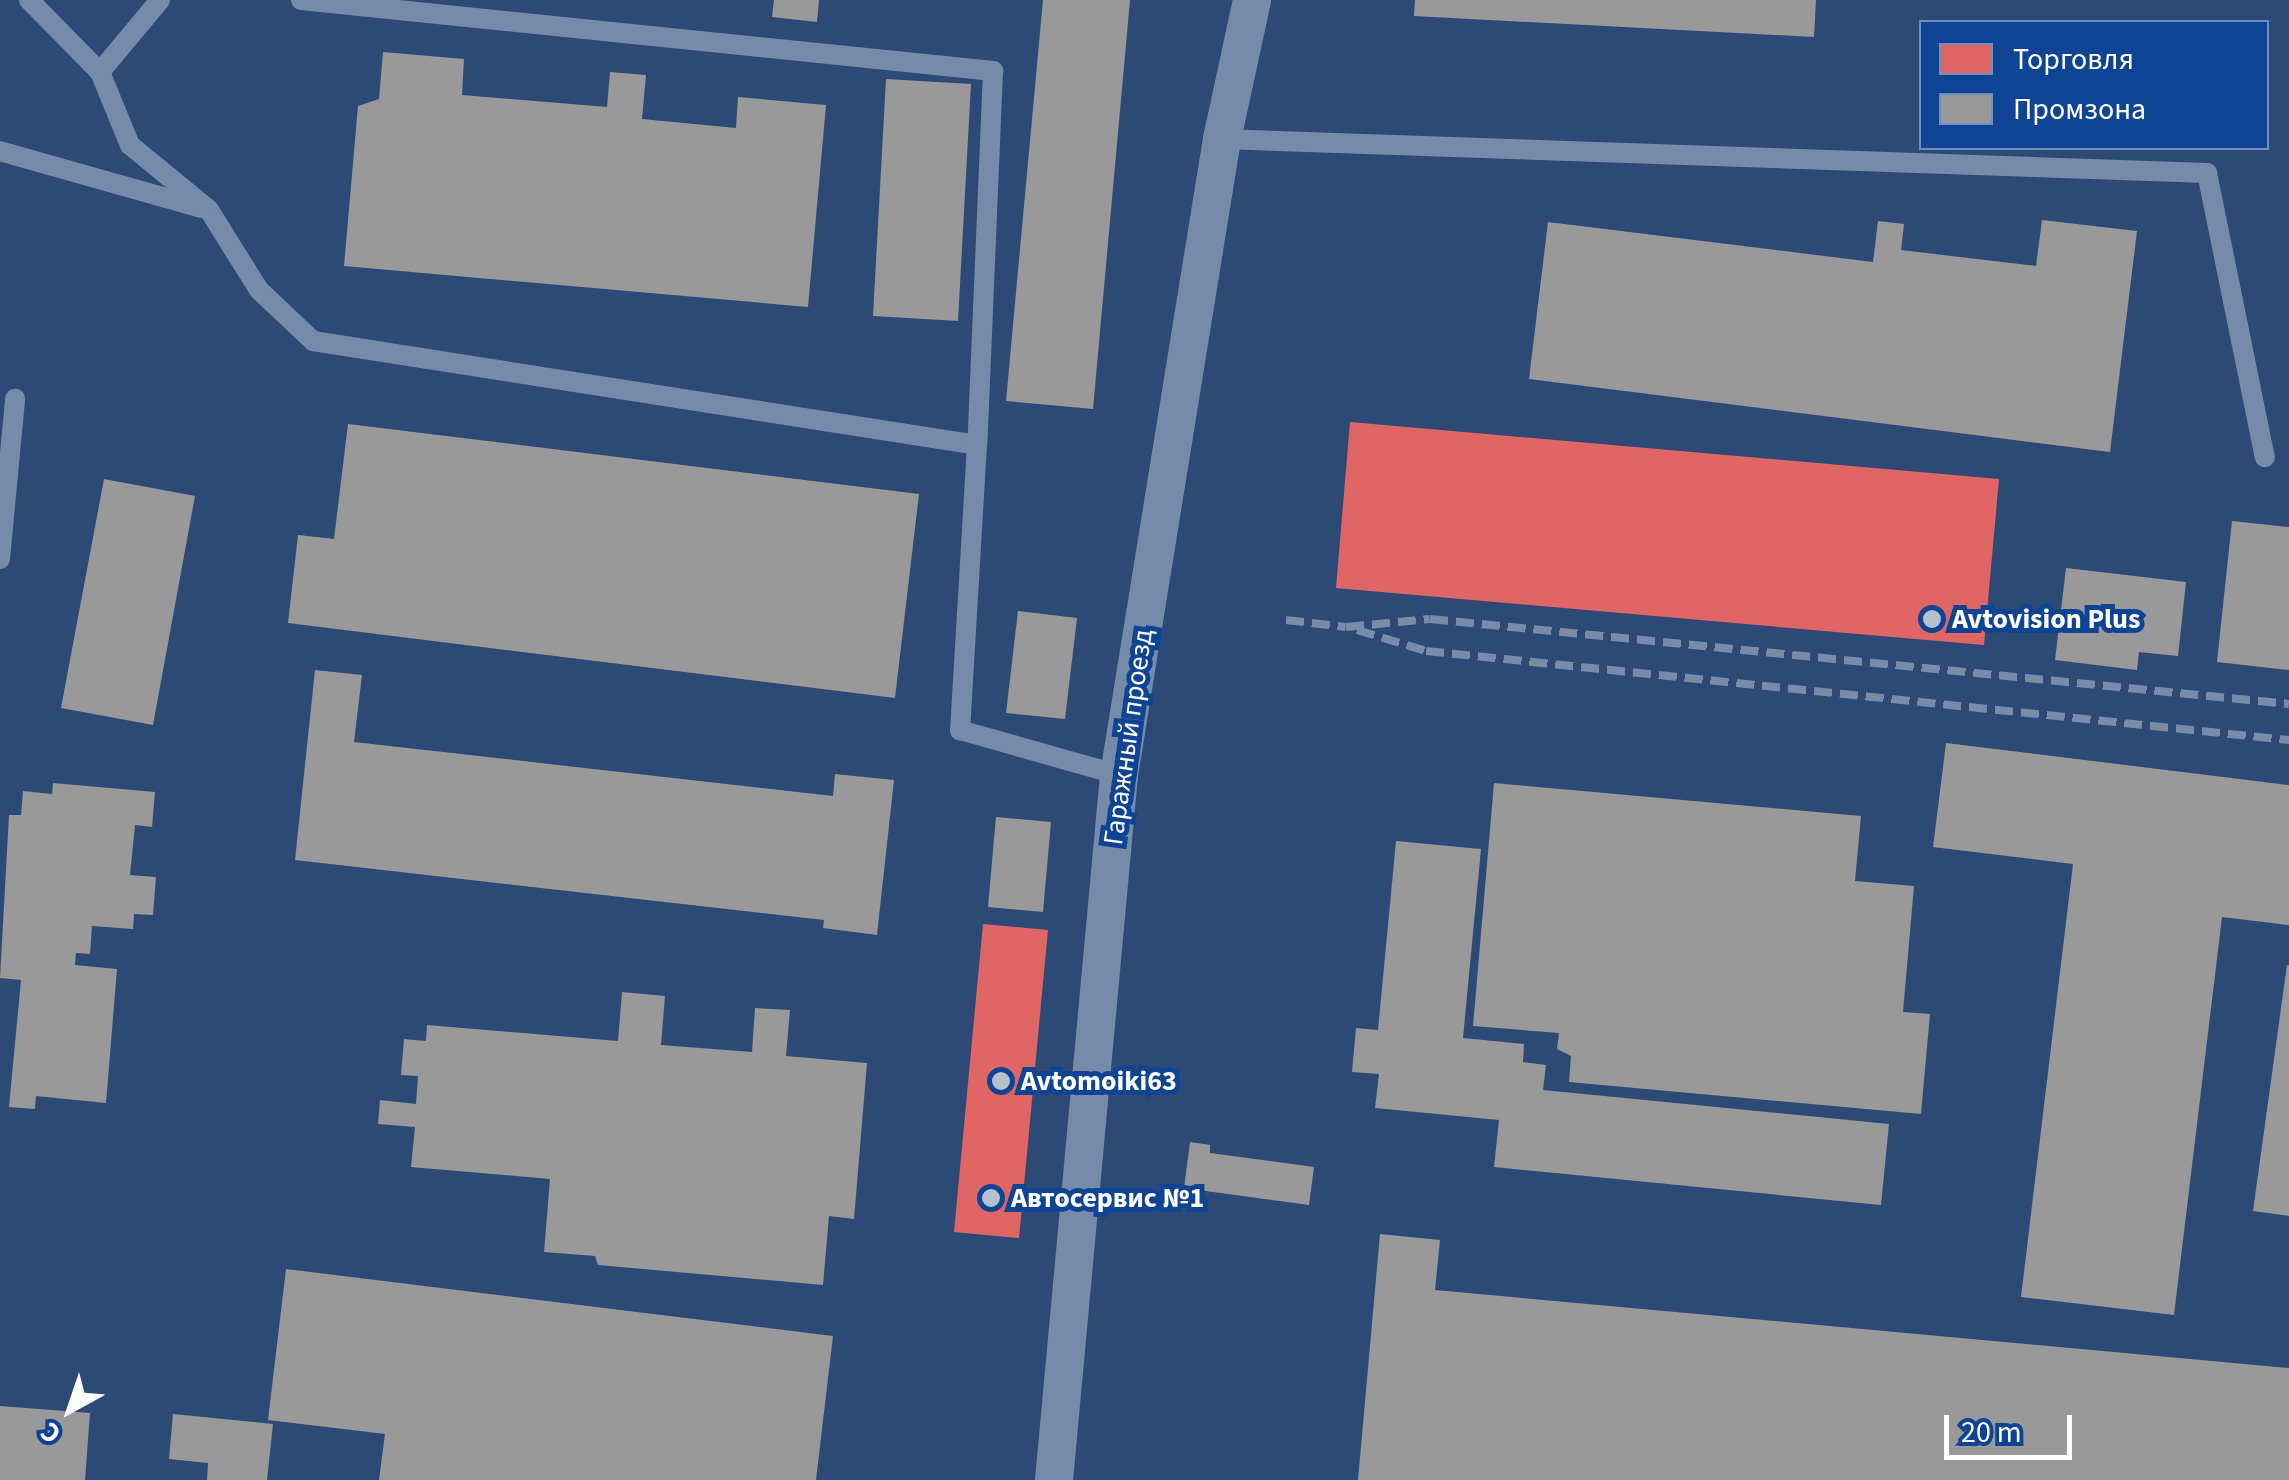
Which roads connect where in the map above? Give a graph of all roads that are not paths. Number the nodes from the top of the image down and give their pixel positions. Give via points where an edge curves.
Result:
1 (29, 0) edge
2 (160, 0) edge
3 (302, 0) edge
4 (1252, 0) edge
5 (100, 72) junction
6 (1222, 138) junction
7 (0, 152) edge
8 (208, 210) junction
9 (15, 399) dead end
10 (977, 445) junction
11 (2265, 457) dead end
12 (0, 560) edge
13 (1120, 775) junction
14 (1054, 1480) edge

1 - 5 lane
2 - 5 lane
3 - 10 lane via 993,70
4 - 6 street, Гаражный проезд
5 - 8 lane via 130,145
6 - 11 lane via 2207,173
6 - 13 street, Гаражный проезд
7 - 8 lane
8 - 10 lane via 259,290 313,340
9 - 12 lane
10 - 13 lane via 960,730
13 - 14 street, Гаражный проезд

